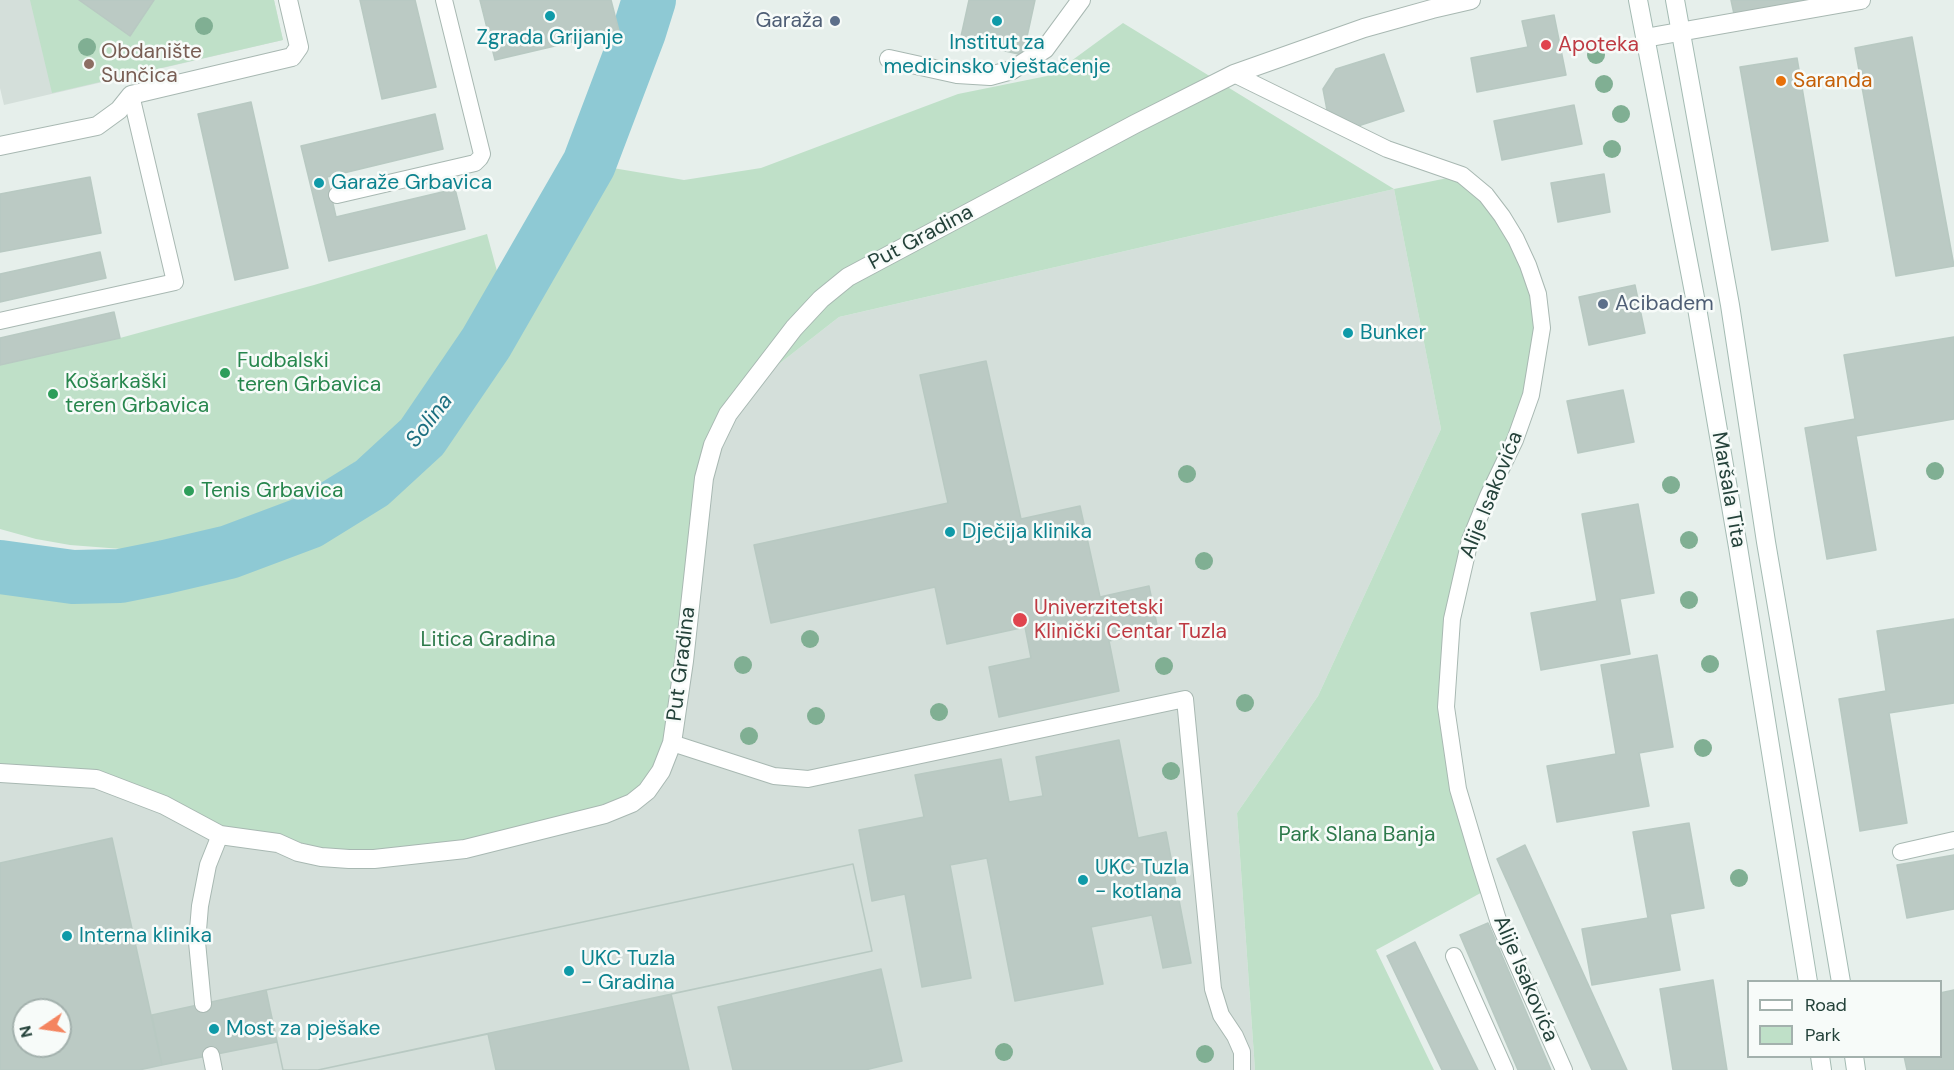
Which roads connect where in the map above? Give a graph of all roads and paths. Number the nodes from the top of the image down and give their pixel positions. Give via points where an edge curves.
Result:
1 (288, 0) edge
2 (444, 0) edge
3 (1081, 0) edge
4 (1471, 0) edge
5 (1638, 0) edge
6 (1675, 0) edge
7 (1861, 0) edge
8 (1680, 31) junction
9 (1645, 38) junction
10 (889, 59) dead end
11 (1234, 74) junction
12 (131, 95) junction
13 (0, 146) edge
14 (337, 195) dead end
15 (0, 321) edge
16 (672, 743) junction
17 (0, 774) edge
18 (220, 835) junction
19 (1954, 840) edge
20 (1901, 852) dead end
21 (1454, 956) dead end
22 (1808, 980) edge
23 (1841, 980) edge
24 (203, 1004) dead end
25 (1242, 1070) edge
26 (1505, 1070) edge
27 (1564, 1070) edge

1 - 12 street via 299,47 292,57
2 - 14 lane via 480,158 475,163
3 - 10 street via 1045,50 1012,70 990,76 957,74
4 - 11 street, Put Gradina via 1364,28
5 - 9 street, Maršala Tita
6 - 8 street, Maršala Tita
7 - 8 street
8 - 9 street
8 - 23 street, Maršala Tita via 1730,305
9 - 22 street, Maršala Tita via 1697,308
11 - 16 street, Put Gradina via 848,277 794,328 728,414 713,445 704,478
11 - 27 lane, Alije Isakovića via 1387,149 1462,174 1502,216 1528,265 1538,294 1542,328 1531,395 1470,540 1452,619 1446,707 1458,789 1499,923
12 - 13 street via 97,126
12 - 15 lane via 175,282
16 - 18 street, Put Gradina via 661,771 647,791 632,803 605,814 465,849 349,859 321,857 278,843
16 - 25 lane via 774,776 808,779 1185,699 1213,989 1221,1015 1242,1052
17 - 18 street via 96,779 164,805
18 - 24 lane via 208,865 200,906 198,942
19 - 20 lane
21 - 26 lane

